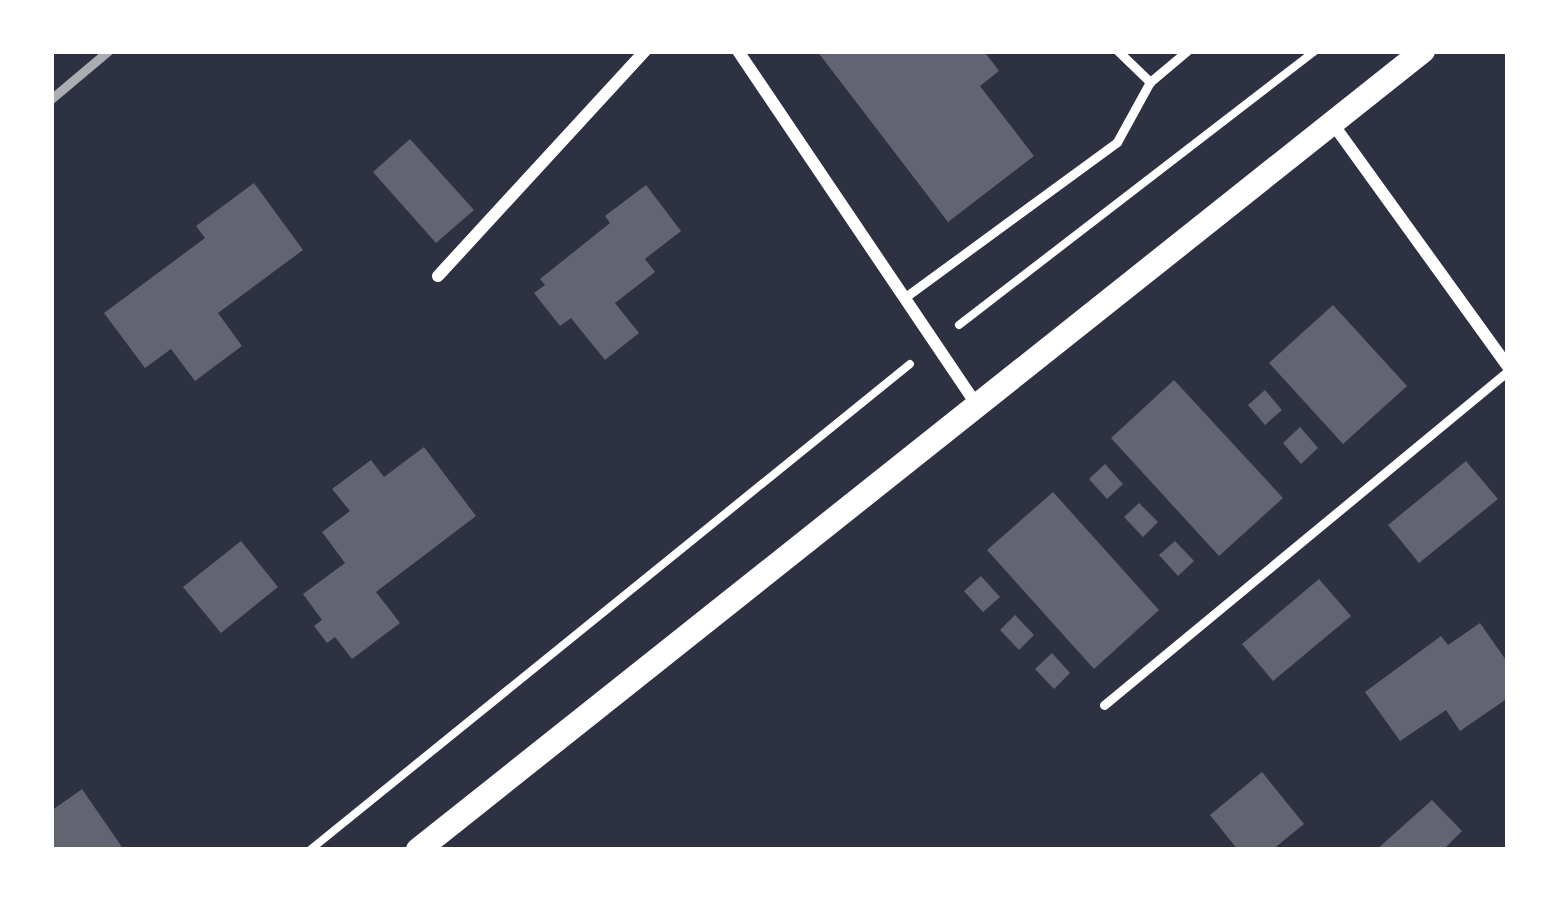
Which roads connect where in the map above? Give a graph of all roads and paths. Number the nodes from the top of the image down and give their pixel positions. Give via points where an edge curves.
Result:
1 (645, 51) edge
2 (738, 51) edge
3 (1118, 51) edge
4 (1186, 51) edge
5 (1315, 51) edge
6 (1423, 51) edge
7 (1150, 82) junction
8 (1333, 124) junction
9 (438, 276) dead end
10 (904, 298) junction
11 (934, 344) junction
12 (1508, 369) edge
13 (975, 403) junction
14 (1104, 704) dead end
15 (310, 850) edge
16 (418, 850) edge

1 - 9 street
2 - 10 street
3 - 7 lane
4 - 7 lane
5 - 11 path
6 - 8 main road
7 - 10 lane via 1117,142
8 - 12 street
8 - 13 main road
10 - 11 street
11 - 13 street
11 - 15 path
12 - 14 lane
13 - 16 main road

